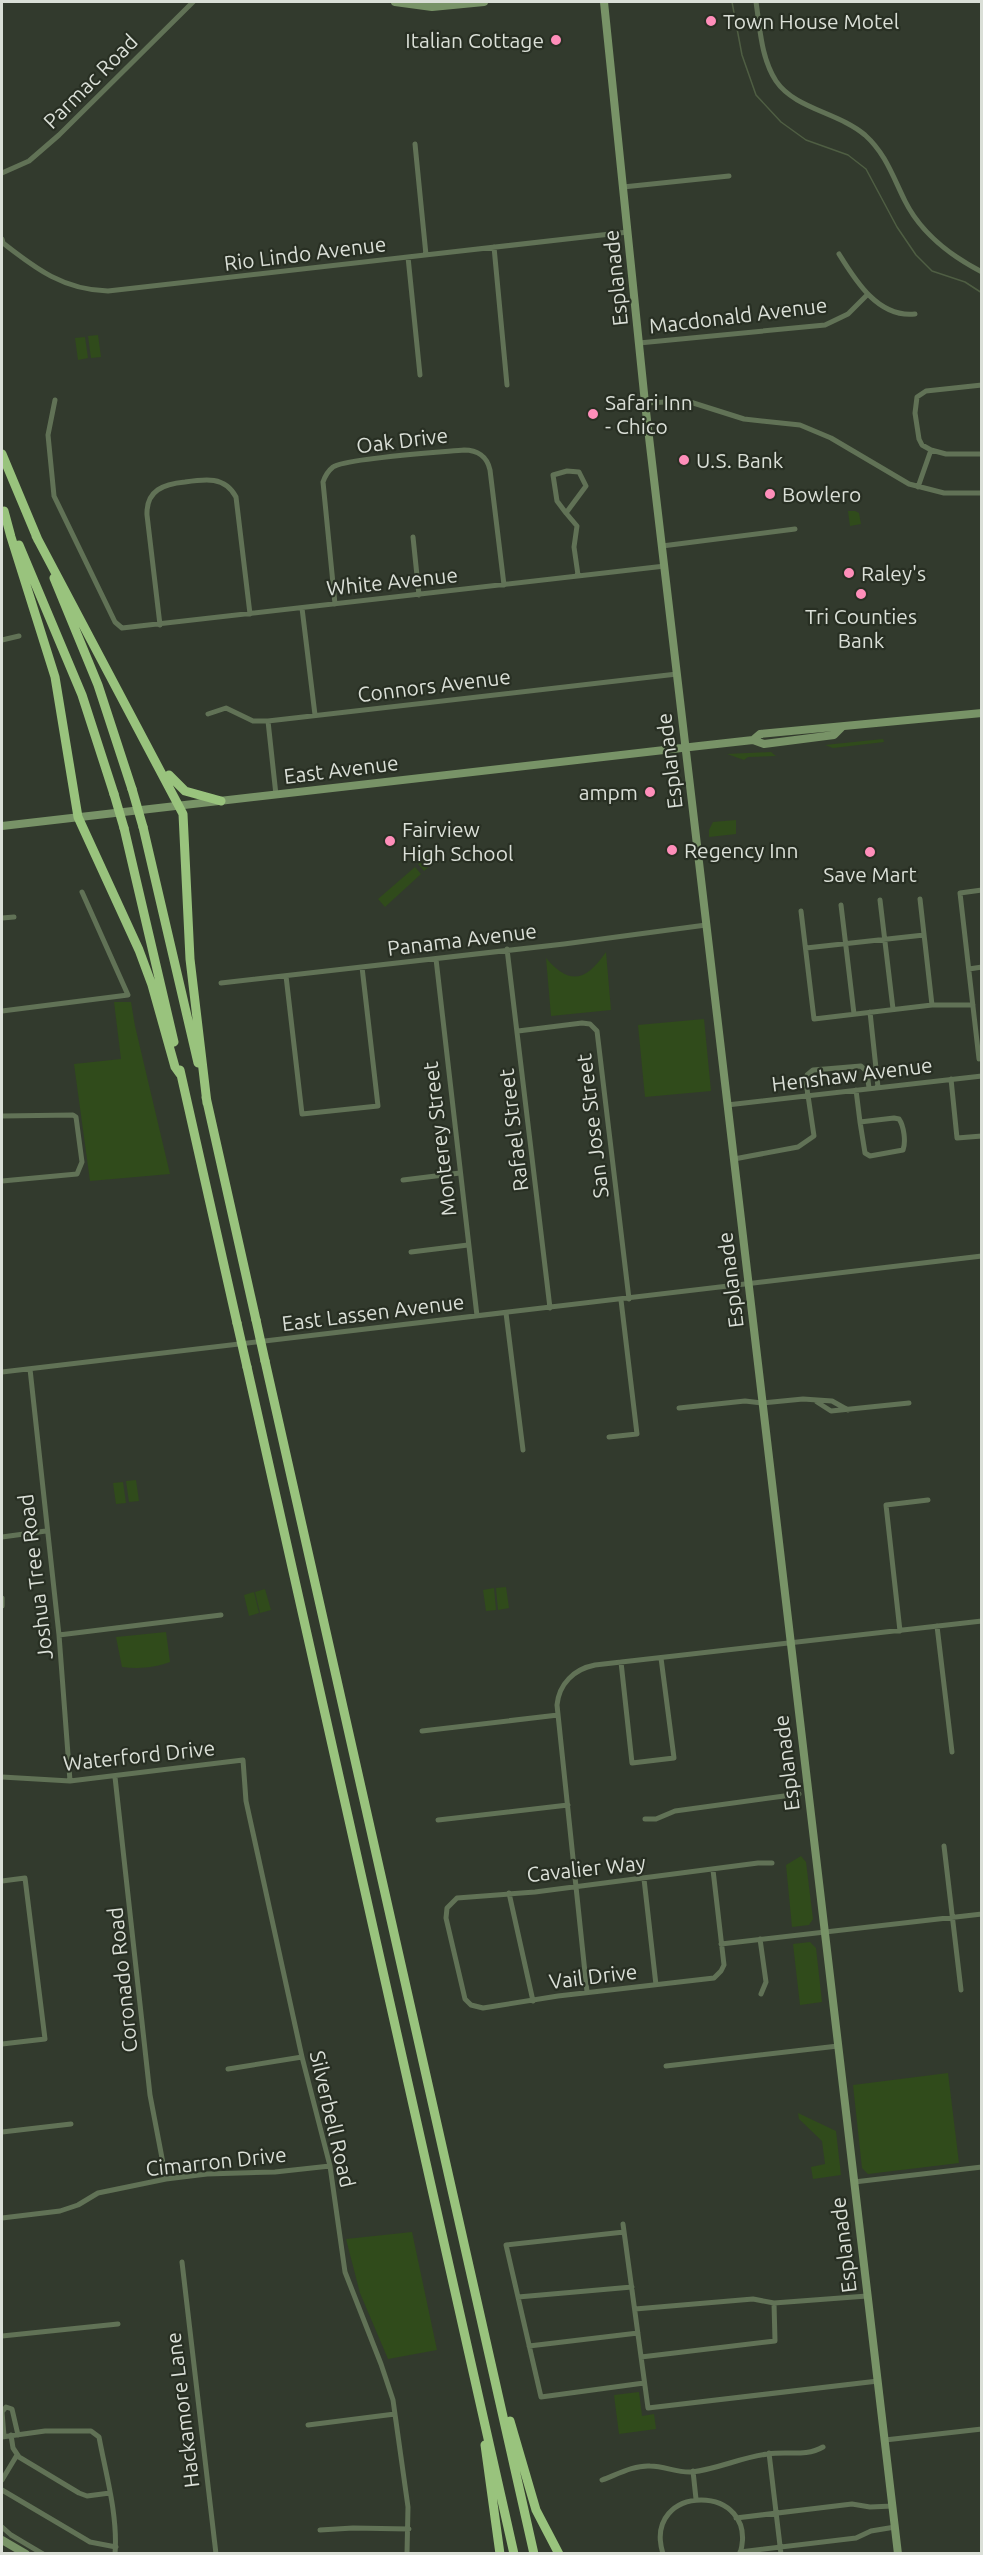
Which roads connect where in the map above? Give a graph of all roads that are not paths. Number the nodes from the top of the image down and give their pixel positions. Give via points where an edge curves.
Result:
1 (193, 2) edge
2 (395, 2) edge
3 (484, 2) edge
4 (604, 2) edge
5 (756, 2) edge
6 (416, 144) dead end
7 (2, 173) edge
8 (729, 176) dead end
9 (623, 187) junction
10 (628, 232) junction
11 (2, 239) edge
12 (494, 247) junction
13 (839, 254) dead end
14 (426, 255) junction
15 (408, 257) junction
16 (981, 272) edge
17 (868, 294) junction
18 (915, 314) dead end
19 (639, 343) junction
20 (420, 375) dead end
21 (507, 385) dead end
22 (981, 385) edge
23 (55, 400) dead end
24 (645, 403) junction
25 (931, 450) junction
26 (2, 454) edge
27 (981, 454) edge
28 (918, 487) junction
29 (981, 493) edge
30 (3, 507) edge
31 (566, 513) junction
32 (795, 529) dead end
33 (36, 536) junction
34 (413, 537) dead end
35 (662, 546) junction
36 (665, 566) junction
37 (578, 575) junction
38 (504, 585) junction
39 (419, 595) junction
40 (335, 604) junction
41 (302, 608) junction
42 (250, 614) junction
43 (160, 625) junction
44 (19, 636) dead end
45 (2, 640) edge
46 (677, 674) junction
47 (981, 712) edge
48 (208, 714) dead end
49 (315, 716) junction
50 (268, 721) junction
51 (137, 723) junction
52 (686, 748) junction
53 (276, 795) junction
54 (221, 801) junction
55 (179, 805) junction
56 (78, 817) junction
57 (2, 826) edge
58 (981, 890) edge
59 (82, 892) dead end
60 (920, 899) dead end
61 (880, 900) dead end
62 (841, 905) dead end
63 (801, 911) dead end
64 (14, 917) dead end
65 (2, 918) edge
66 (706, 926) junction
67 (924, 934) junction
68 (885, 939) junction
69 (845, 944) junction
70 (806, 948) junction
71 (507, 949) junction
72 (436, 958) junction
73 (362, 967) junction
74 (981, 967) edge
75 (969, 969) junction
76 (286, 976) junction
77 (221, 983) dead end
78 (932, 1005) junction
79 (973, 1005) junction
80 (893, 1010) junction
81 (2, 1011) edge
82 (870, 1012) junction
83 (854, 1014) junction
84 (518, 1031) junction
85 (981, 1058) edge
86 (180, 1074) junction
87 (981, 1076) edge
88 (951, 1079) junction
89 (878, 1087) junction
90 (869, 1088) junction
91 (856, 1090) junction
92 (808, 1095) junction
93 (207, 1103) junction
94 (727, 1105) junction
95 (2, 1116) edge
96 (860, 1122) junction
97 (981, 1136) edge
98 (734, 1159) junction
99 (460, 1173) junction
100 (403, 1180) dead end
101 (2, 1181) edge
102 (468, 1245) junction
103 (411, 1252) dead end
104 (981, 1256) edge
105 (748, 1285) junction
106 (629, 1299) junction
107 (621, 1300) junction
108 (550, 1308) junction
109 (506, 1313) junction
110 (477, 1316) junction
111 (30, 1369) junction
112 (2, 1372) edge
113 (815, 1401) junction
114 (833, 1402) junction
115 (762, 1403) junction
116 (909, 1403) dead end
117 (680, 1408) dead end
118 (830, 1410) junction
119 (848, 1410) junction
120 (609, 1437) dead end
121 (523, 1450) dead end
122 (928, 1500) dead end
123 (46, 1531) junction
124 (2, 1537) edge
125 (2, 1598) edge
126 (2, 1606) edge
127 (220, 1615) dead end
128 (981, 1621) edge
129 (937, 1626) junction
130 (900, 1630) junction
131 (59, 1635) junction
132 (790, 1643) junction
133 (661, 1658) junction
134 (621, 1662) junction
135 (558, 1715) junction
136 (422, 1731) dead end
137 (952, 1752) dead end
138 (243, 1760) joint
139 (2, 1777) edge
140 (116, 1777) junction
141 (70, 1781) junction
142 (799, 1794) dead end
143 (568, 1805) junction
144 (438, 1820) dead end
145 (645, 1820) dead end
146 (944, 1846) dead end
147 (772, 1863) dead end
148 (713, 1870) junction
149 (644, 1879) junction
150 (2, 1881) edge
151 (575, 1887) junction
152 (509, 1893) junction
153 (981, 1914) edge
154 (952, 1918) junction
155 (824, 1933) junction
156 (760, 1939) junction
157 (722, 1944) junction
158 (656, 1985) junction
159 (961, 1990) dead end
160 (587, 1992) junction
161 (761, 1994) dead end
162 (533, 2001) junction
163 (471, 2005) joint
164 (2, 2044) edge
165 (838, 2046) junction
166 (302, 2057) junction
167 (666, 2066) dead end
168 (228, 2068) dead end
169 (71, 2124) dead end
170 (2, 2132) edge
171 (330, 2166) junction
172 (981, 2167) edge
173 (166, 2179) junction
174 (854, 2182) junction
175 (2, 2218) edge
176 (623, 2224) dead end
177 (624, 2232) junction
178 (182, 2262) dead end
179 (632, 2287) junction
180 (867, 2296) junction
181 (518, 2297) junction
182 (774, 2303) junction
183 (634, 2309) junction
184 (118, 2324) dead end
185 (638, 2333) junction
186 (2, 2336) edge
187 (529, 2346) junction
188 (641, 2357) junction
189 (878, 2381) junction
190 (644, 2383) junction
191 (499, 2397) junction
192 (395, 2414) junction
193 (484, 2419) junction
194 (308, 2425) dead end
195 (981, 2428) edge
196 (18, 2435) junction
197 (6, 2436) edge
198 (885, 2440) junction
199 (822, 2447) dead end
200 (769, 2453) junction
201 (17, 2455) junction
202 (693, 2472) junction
203 (2, 2480) edge
204 (602, 2480) dead end
205 (2, 2490) edge
206 (110, 2493) junction
207 (696, 2499) junction
208 (893, 2506) junction
209 (776, 2513) junction
210 (736, 2518) junction
211 (2, 2527) edge
212 (895, 2527) junction
213 (409, 2529) junction
214 (320, 2530) dead end
215 (2, 2540) edge
216 (115, 2550) edge
217 (781, 2550) edge
218 (26, 2553) edge
219 (43, 2553) edge
220 (216, 2553) edge
221 (407, 2553) edge
222 (500, 2553) edge
223 (514, 2553) edge
224 (534, 2553) edge
225 (559, 2553) edge
226 (663, 2553) edge
227 (740, 2553) edge
228 (898, 2553) edge

1 - 7 street, Parmac Road via 59,135 29,160
2 - 3 main road via 434,7
4 - 9 main road, Esplanade
5 - 16 street via 765,56 782,88 799,102 844,120 866,136 885,158 922,226 954,255
6 - 14 street
8 - 9 street
9 - 10 main road, Esplanade
10 - 12 street, Rio Lindo Avenue
10 - 19 main road, Esplanade
11 - 15 street, Rio Lindo Avenue via 41,273 102,291
12 - 14 street, Rio Lindo Avenue
12 - 21 street
13 - 17 street
14 - 15 street, Rio Lindo Avenue
15 - 20 street
17 - 18 street via 895,312
17 - 19 street, Macdonald Avenue via 848,314 825,325
19 - 24 main road, Esplanade
22 - 25 street via 926,391 917,396 919,440
23 - 43 street, White Avenue via 48,440 56,500 115,621 122,628
24 - 28 street via 687,401 744,419 806,427
24 - 35 main road, Esplanade
25 - 27 street
25 - 28 street
26 - 33 highway
28 - 29 street via 944,493
30 - 56 highway via 55,677
30 - 86 highway, bridge via 82,695 114,794
31 - 31 street via 586,486 579,472 553,475 557,501
31 - 37 street via 577,526 574,547
32 - 35 street
33 - 51 highway
33 - 93 highway, bridge via 98,685 132,789
34 - 39 street
35 - 36 main road, Esplanade
36 - 37 street, White Avenue
36 - 46 main road, Esplanade
37 - 38 street, White Avenue
38 - 39 street, White Avenue
38 - 40 street, Oak Drive via 490,470 484,458 468,450 394,458 338,465 324,478 322,492
39 - 40 street, White Avenue
40 - 41 street, White Avenue
41 - 42 street, White Avenue
41 - 49 street
42 - 43 street, White Avenue
42 - 43 street via 236,497 223,483 204,479 164,485 148,501
44 - 45 street
46 - 49 street, Connors Avenue
46 - 52 main road, Esplanade
47 - 52 main road, East Avenue via 760,734 753,740
48 - 50 street, Connors Avenue via 226,708 254,721
49 - 50 street, Connors Avenue
50 - 53 street
51 - 54 highway via 176,785 188,793
51 - 55 highway
52 - 53 main road, East Avenue
52 - 66 main road, Esplanade
53 - 54 main road, East Avenue
54 - 55 main road, East Avenue
55 - 56 main road, East Avenue
55 - 93 highway via 183,814 191,968
56 - 57 main road, East Avenue
56 - 86 highway via 139,950
58 - 75 street via 960,893
59 - 81 street via 128,995
60 - 67 street
61 - 68 street
62 - 69 street
63 - 70 street
64 - 65 street
66 - 71 street, Panama Avenue
66 - 94 main road, Esplanade
67 - 68 street
67 - 78 street
68 - 69 street
68 - 80 street
69 - 70 street
69 - 83 street
70 - 83 street via 814,1019
71 - 72 street, Panama Avenue
71 - 84 street, Rafael Street
72 - 73 street, Panama Avenue
72 - 99 street, Monterey Street
73 - 76 street, Panama Avenue
73 - 76 street via 378,1106 302,1114
74 - 75 street
75 - 79 street
76 - 77 street, Panama Avenue
78 - 79 street
78 - 80 street
79 - 85 street
80 - 82 street
82 - 83 street
82 - 89 street
84 - 106 street, San Jose Street via 587,1023 597,1031
84 - 108 street, Rafael Street
86 - 193 highway, bridge
87 - 88 street, Henshaw Avenue
88 - 89 street, Henshaw Avenue
88 - 97 street via 957,1138
89 - 90 street, Henshaw Avenue
90 - 91 street, Henshaw Avenue
90 - 92 street via 866,1070 855,1065 811,1071 806,1080
91 - 92 street, Henshaw Avenue
91 - 96 street
92 - 94 street, Henshaw Avenue
92 - 98 street via 814,1136 798,1147
93 - 191 highway, bridge
94 - 98 main road, Esplanade
95 - 101 street via 73,1115 78,1124 82,1162 76,1174
96 - 96 street via 866,1155 904,1149 900,1119
98 - 105 main road, Esplanade
99 - 100 street
99 - 102 street, Monterey Street
102 - 103 street
102 - 110 street, Monterey Street
104 - 105 street, East Lassen Avenue
105 - 106 street, East Lassen Avenue
105 - 115 main road, Esplanade
106 - 107 street, East Lassen Avenue
107 - 108 street, East Lassen Avenue
107 - 120 street via 637,1434
108 - 109 street, East Lassen Avenue
109 - 110 street, East Lassen Avenue
109 - 121 street
110 - 111 street, East Lassen Avenue
111 - 112 street, East Lassen Avenue
111 - 123 street, Joshua Tree Road
113 - 114 street
113 - 115 street
113 - 118 street
114 - 118 street via 836,1408
114 - 119 street
115 - 117 street
115 - 132 main road, Esplanade
116 - 119 street
118 - 119 street
122 - 130 street via 886,1505
123 - 124 street
123 - 131 street, Joshua Tree Road
125 - 126 street
127 - 131 street
128 - 129 street
129 - 130 street
129 - 137 street
130 - 132 street
131 - 141 street, Joshua Tree Road
132 - 133 street
132 - 155 main road, Esplanade
133 - 134 street
133 - 134 street via 674,1758 632,1763
134 - 135 street via 584,1668 569,1678 559,1694
135 - 136 street
135 - 143 street
138 - 140 street, Waterford Drive
138 - 166 street, Silverbell Road via 246,1801
139 - 141 street, Waterford Drive
140 - 141 street, Waterford Drive
140 - 173 street, Coronado Road via 150,2095
142 - 145 street via 675,1811
143 - 144 street
143 - 151 street
146 - 154 street
147 - 148 street, Cavalier Way
148 - 149 street, Cavalier Way
148 - 157 street
149 - 151 street, Cavalier Way
149 - 158 street
150 - 164 street via 25,1878 45,2039
151 - 152 street, Cavalier Way
151 - 160 street
152 - 162 street
152 - 163 street, Cavalier Way via 464,1896 451,1902 446,1915 463,1996
153 - 154 street
154 - 155 street
154 - 159 street
155 - 156 street
155 - 165 main road, Esplanade
156 - 157 street
156 - 161 street via 766,1982
157 - 158 street, Vail Drive via 724,1965 719,1974
158 - 160 street, Vail Drive
160 - 162 street, Vail Drive
162 - 163 street, Vail Drive via 483,2008
165 - 167 street
165 - 174 main road, Esplanade
166 - 168 street
166 - 171 street, Silverbell Road
169 - 170 street
171 - 173 street, Cimarron Drive
171 - 192 street, Silverbell Road via 345,2272 386,2376
172 - 174 street
173 - 175 street, Cimarron Drive via 98,2193 60,2211
174 - 180 main road, Esplanade
176 - 177 street
177 - 179 street
177 - 181 street via 506,2245
178 - 220 street, Hackamore Lane
179 - 181 street
179 - 183 street
180 - 182 street
180 - 189 main road, Esplanade
181 - 187 street
182 - 183 street via 753,2299
182 - 188 street via 775,2341
183 - 185 street
184 - 186 street
185 - 187 street
185 - 188 street
187 - 190 street via 541,2397
188 - 190 street
189 - 190 street via 648,2408
189 - 198 main road, Esplanade
191 - 224 highway
191 - 225 highway via 506,2406 536,2510
192 - 194 street
192 - 213 street, Silverbell Road
193 - 222 highway
193 - 223 highway
195 - 198 street
196 - 197 street
196 - 197 street via 14,2413 6,2407 2,2412
196 - 206 street via 91,2431 99,2437
197 - 201 street
198 - 208 main road, Esplanade
199 - 200 street via 807,2453
200 - 202 street
200 - 209 street
201 - 203 street
201 - 206 street via 87,2496
202 - 204 street via 646,2466
202 - 207 street
205 - 216 street via 90,2542
206 - 216 street
207 - 210 street via 719,2503
207 - 226 street via 677,2506 666,2518 660,2535
208 - 209 street via 852,2504
208 - 212 main road, Esplanade
209 - 210 street
209 - 217 street
210 - 227 street via 741,2533
211 - 219 street
212 - 217 street via 856,2538
212 - 228 main road, Esplanade
213 - 214 street
213 - 221 street, Silverbell Road
215 - 218 main road
217 - 227 street

